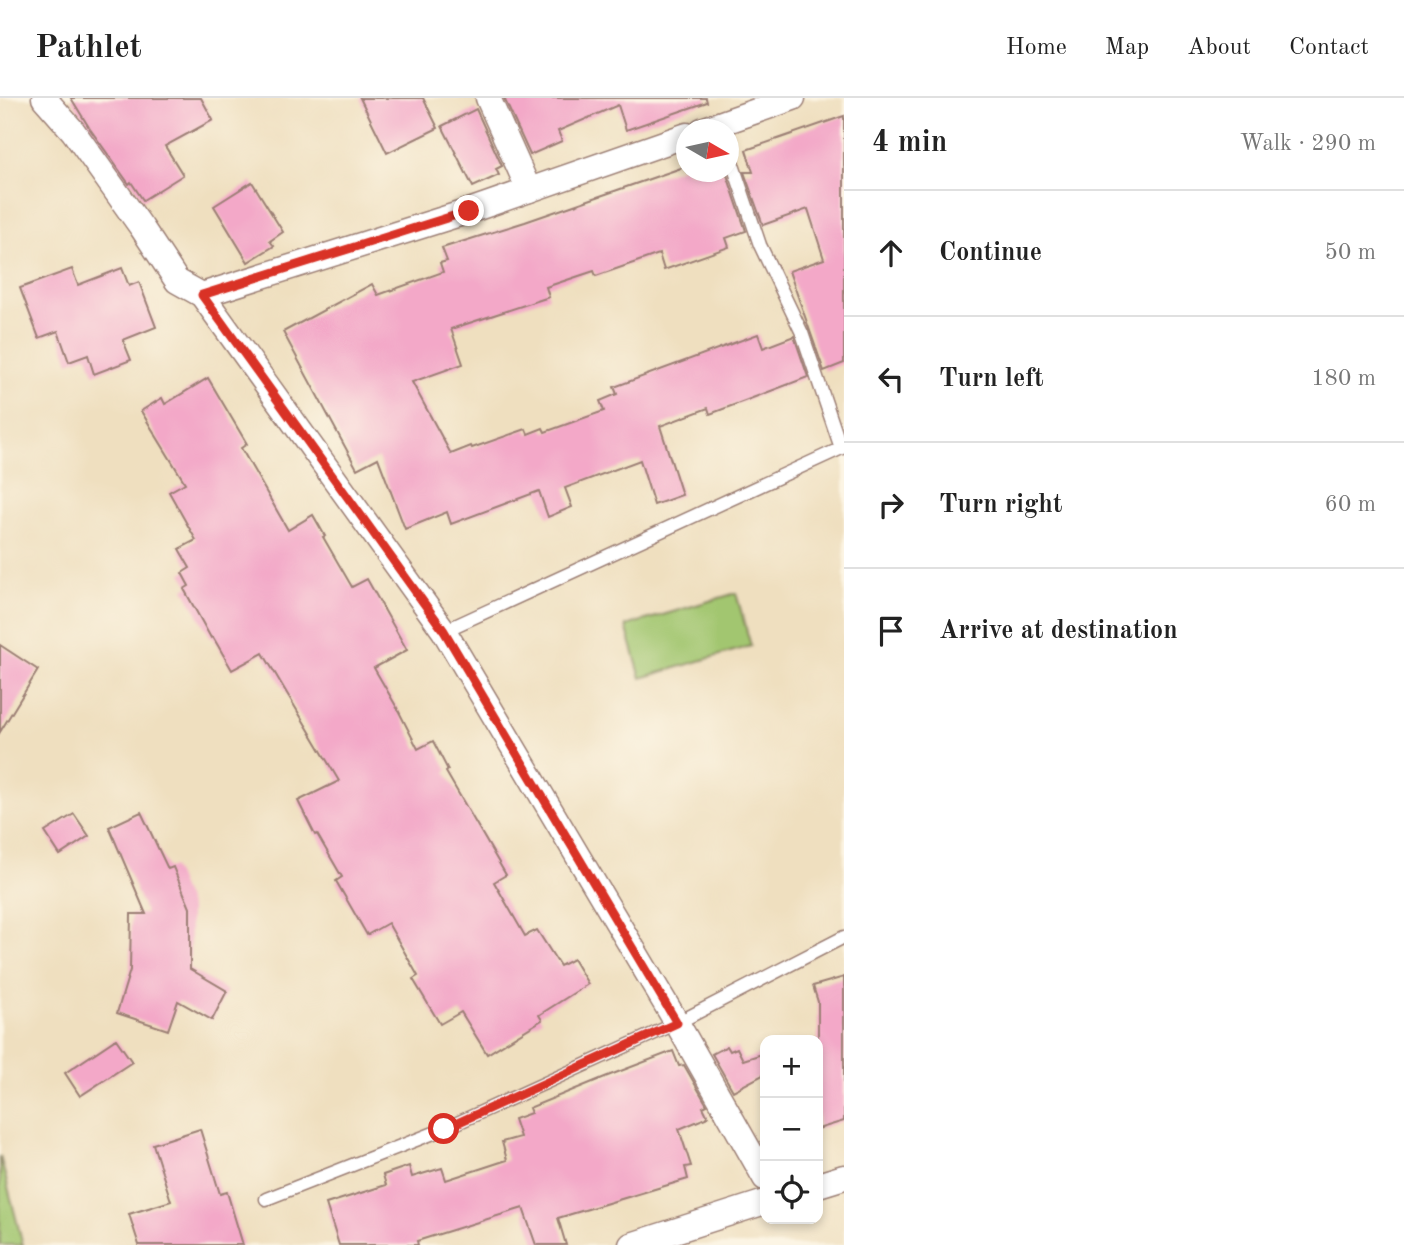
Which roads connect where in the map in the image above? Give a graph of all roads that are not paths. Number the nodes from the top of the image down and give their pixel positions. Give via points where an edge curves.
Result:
1 (44, 98) edge
2 (488, 98) edge
3 (793, 98) edge
4 (738, 119) edge
5 (676, 139) edge
6 (739, 182) edge
7 (529, 190) junction
8 (202, 295) junction
9 (842, 447) edge
10 (444, 631) junction
11 (844, 937) edge
12 (677, 1023) junction
13 (760, 1169) edge
14 (844, 1177) edge
15 (823, 1183) edge
16 (266, 1199) dead end
17 (760, 1204) edge
18 (631, 1245) edge

1 - 8 street via 73,131 177,281
2 - 7 street
3 - 4 street
5 - 7 street
6 - 9 lane via 760,245 803,333
7 - 8 street
8 - 10 street
9 - 10 lane
10 - 12 street
11 - 12 lane
12 - 13 street
12 - 16 lane via 444,1129
14 - 15 street
17 - 18 street

